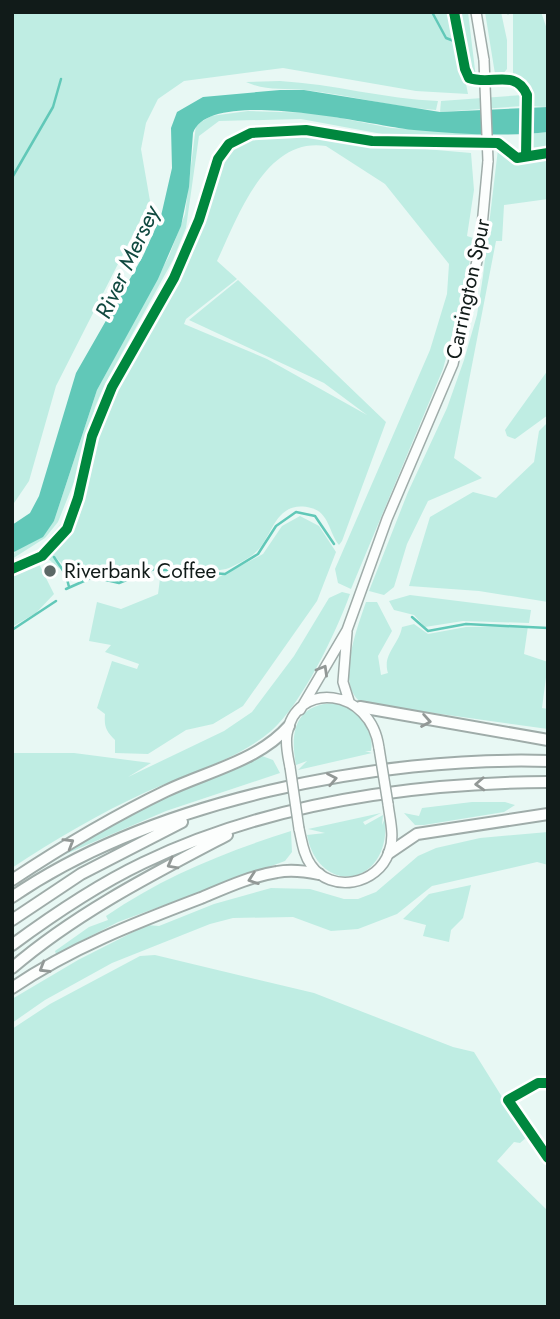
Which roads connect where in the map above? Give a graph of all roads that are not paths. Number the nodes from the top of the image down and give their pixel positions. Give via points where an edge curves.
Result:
1 (454, 12) edge
2 (476, 12) edge
3 (512, 78) dead end
4 (347, 630) junction
5 (349, 701) junction
6 (360, 707) junction
7 (300, 710) junction
8 (289, 726) junction
9 (548, 740) edge
10 (548, 761) edge
11 (548, 782) edge
12 (241, 800) junction
13 (548, 814) edge
14 (254, 821) junction
15 (389, 853) junction
16 (319, 874) junction
17 (12, 880) edge
18 (12, 897) edge
19 (12, 920) edge
20 (12, 945) edge
21 (12, 968) edge
22 (12, 988) edge
23 (548, 1083) edge
24 (548, 1158) edge

1 - 3 street via 470,78
2 - 4 main road, Carrington Spur, bridge via 484,60 488,161 480,248 462,335
4 - 5 main road, Carrington Spur via 343,682
7 -> 4 main road, Carrington Spur
5 - 6 main road
5 - 7 main road via 318,699
6 -> 9 highway
6 - 15 main road, bridge via 370,719 379,748 392,833
7 - 8 main road, Carrington Spur
8 - 16 main road, bridge via 286,742 299,829 305,854
17 -> 8 highway via 141,803 266,748
12 -> 10 highway via 429,764
11 -> 14 highway via 413,789
12 - 18 highway via 157,824 87,855
12 - 19 highway via 133,845
13 - 15 highway via 417,834
14 - 20 highway via 142,863 58,911
14 -> 21 highway via 143,879
15 - 16 main road via 380,867 360,880 338,882
16 -> 22 highway via 278,871 234,885 126,926 67,954
23 - 24 street via 538,1083 508,1100

